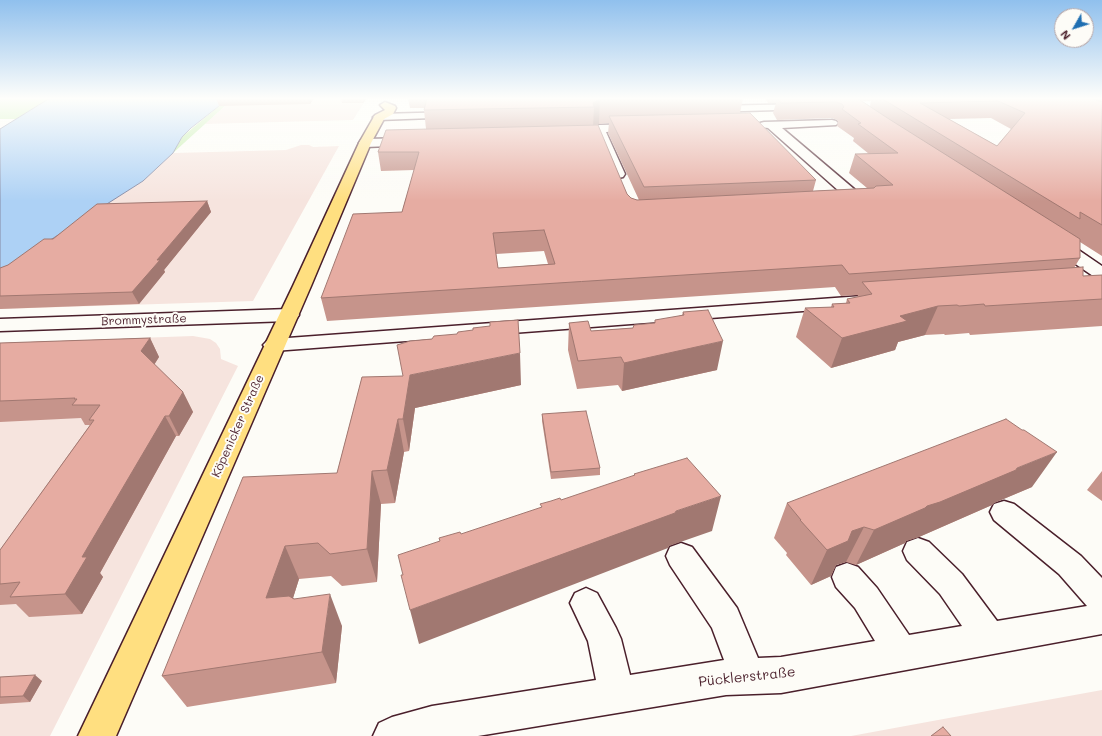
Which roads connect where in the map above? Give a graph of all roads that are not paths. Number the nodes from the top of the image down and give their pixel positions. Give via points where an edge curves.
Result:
1 (371, 132) edge
2 (600, 132) edge
3 (781, 132) edge
4 (587, 138) edge
5 (603, 138) junction
6 (425, 141) edge
7 (365, 143) junction
8 (621, 180) edge
9 (839, 204) edge
10 (1044, 235) edge
11 (1102, 274) edge
12 (879, 301) edge
13 (289, 315) junction
14 (0, 325) edge
15 (274, 345) junction
16 (1004, 512) dead end
17 (918, 551) dead end
18 (680, 556) dead end
19 (847, 577) dead end
20 (1102, 600) edge
21 (586, 603) dead end
22 (1102, 619) edge
23 (990, 638) junction
24 (901, 653) junction
25 (748, 676) junction
26 (617, 695) junction
27 (401, 735) edge
28 (97, 736) edge

1 - 7 main road, Köpenicker Straße
2 - 5 street
3 - 9 street via 862,203
4 - 5 street
5 - 8 street
6 - 7 street
7 - 13 main road, Köpenicker Straße
10 - 11 street
12 - 15 street
13 - 14 street, Brommystraße
13 - 15 main road, Köpenicker Straße
15 - 28 main road, Köpenicker Straße
16 - 20 street via 1070,565
17 - 23 street via 951,584
18 - 25 street via 725,619
19 - 24 street via 866,598
21 - 26 street via 604,638
22 - 23 street, Pücklerstraße
23 - 24 street, Pücklerstraße
24 - 25 street, Pücklerstraße via 781,675
25 - 26 street, Pücklerstraße via 726,677
26 - 27 street, Pücklerstraße via 432,725

